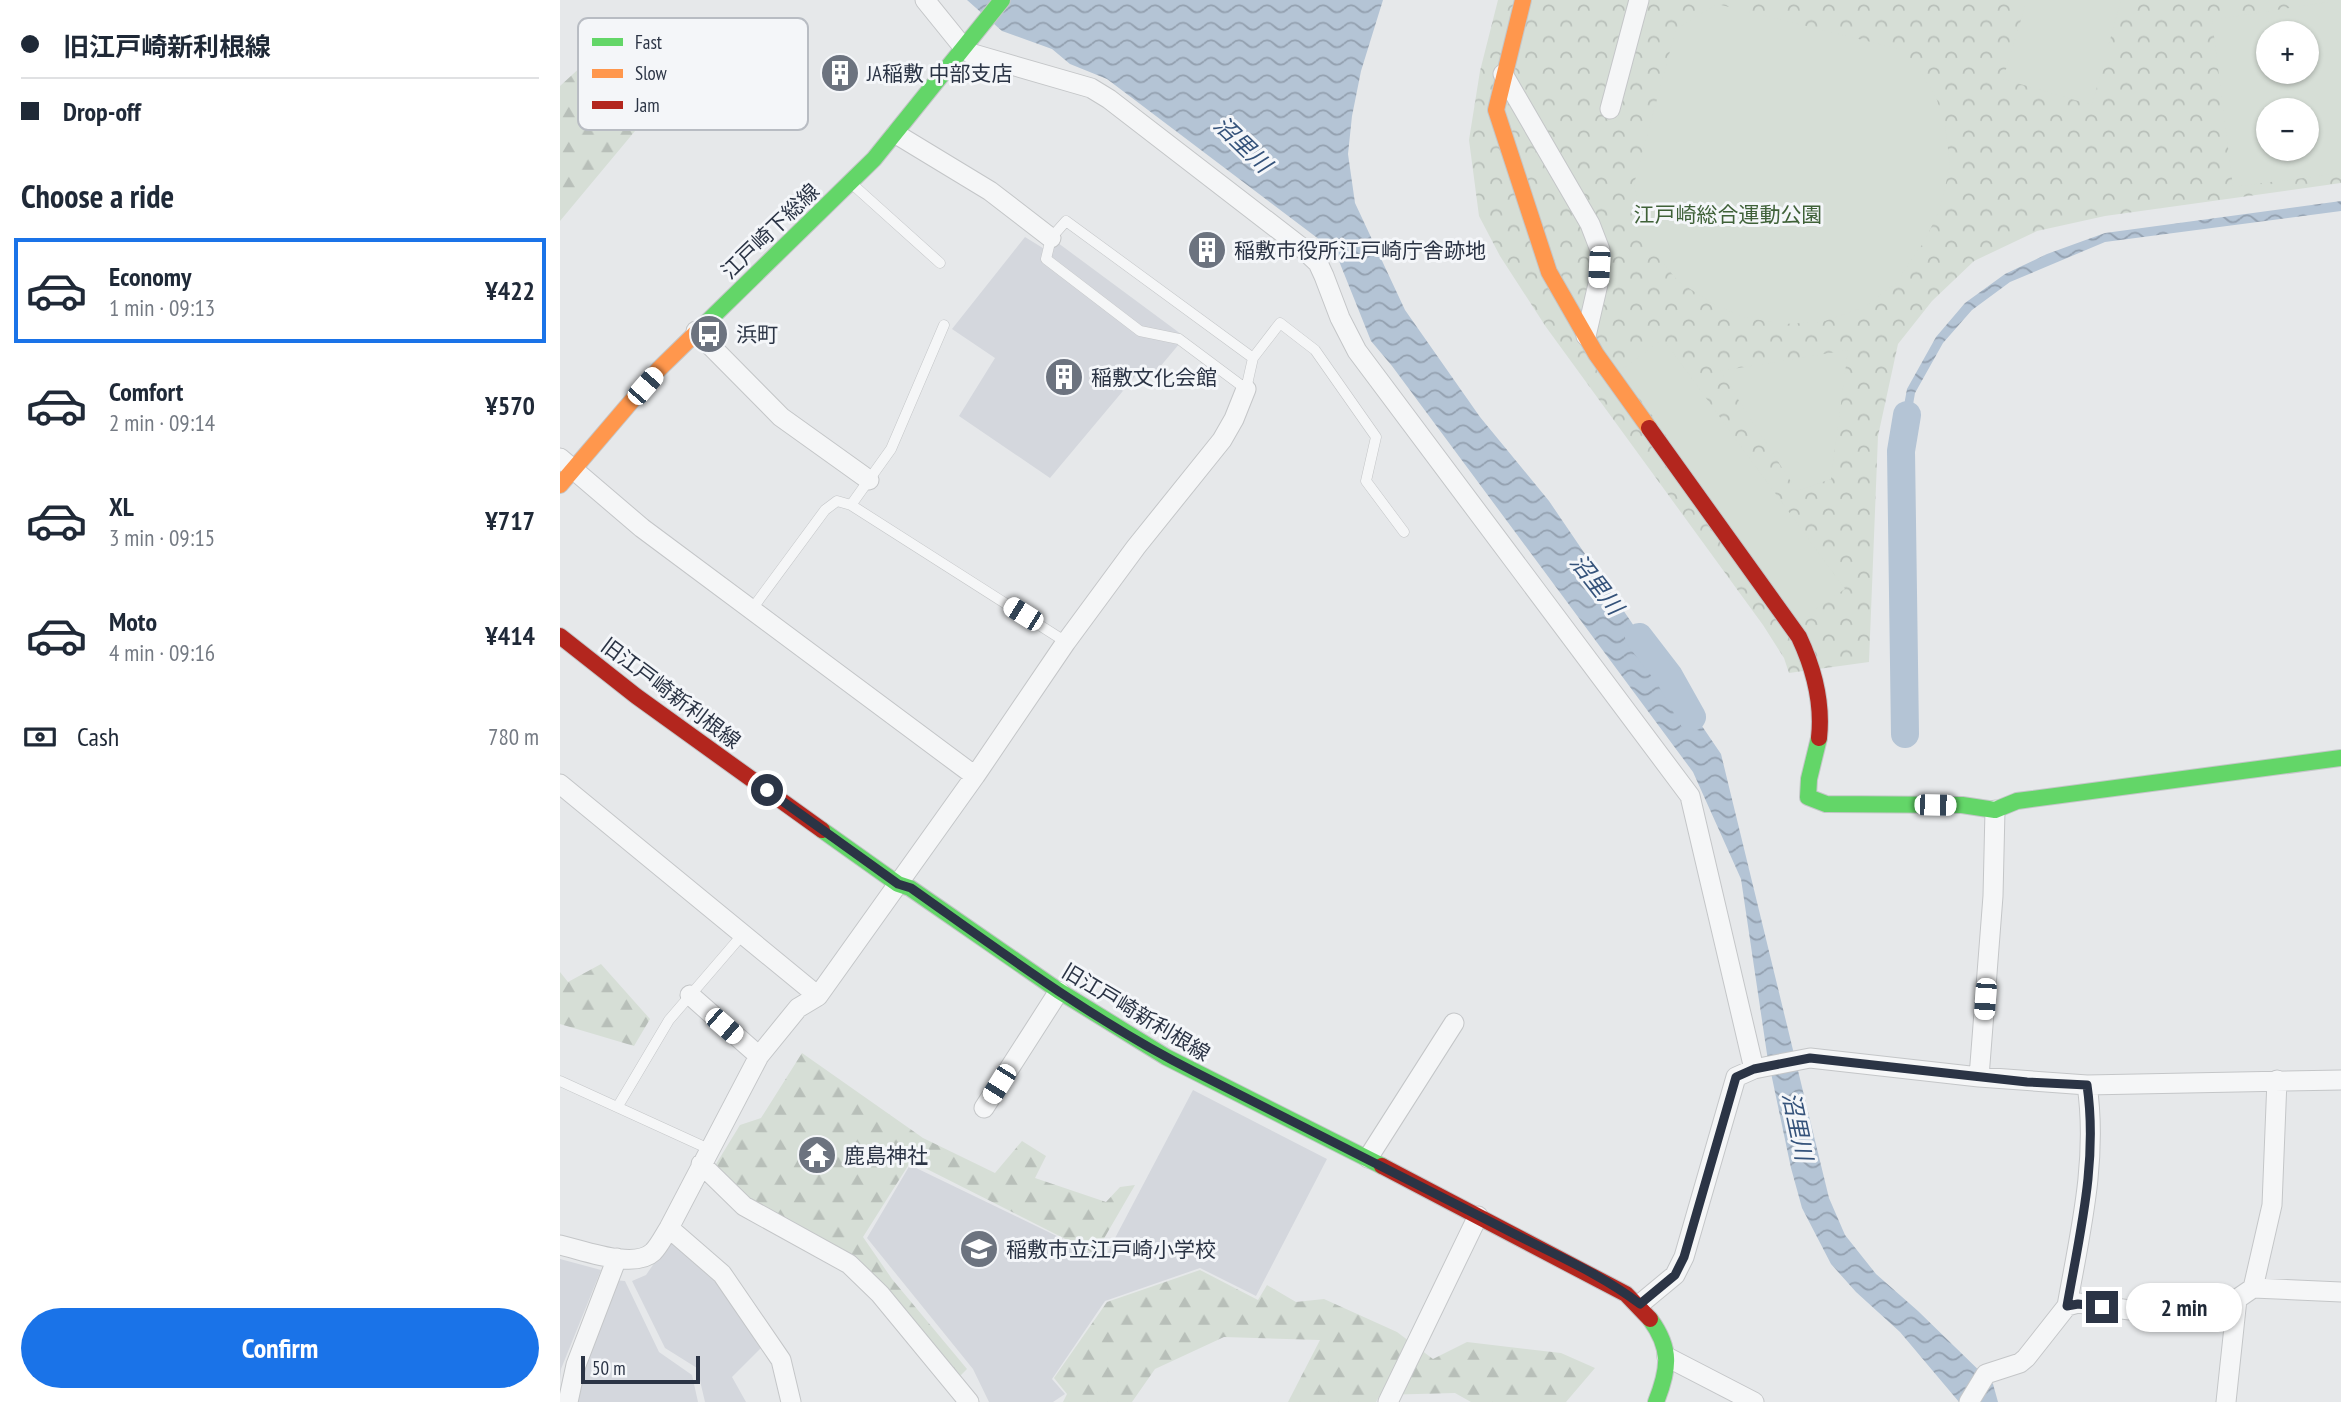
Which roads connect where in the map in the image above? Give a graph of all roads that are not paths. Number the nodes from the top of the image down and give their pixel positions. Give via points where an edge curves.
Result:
1 (925, 0) edge
2 (1002, 0) edge
3 (1522, 0) edge
4 (1639, 0) edge
5 (967, 42) junction
6 (1503, 74) junction
7 (1610, 109) dead end
8 (896, 134) junction
9 (851, 182) junction
10 (1051, 238) junction
11 (940, 263) dead end
12 (944, 325) dead end
13 (696, 331) junction
14 (1586, 336) junction
15 (1253, 358) junction
16 (1246, 389) junction
17 (567, 464) edge
18 (869, 480) junction
19 (560, 485) edge
20 (851, 505) junction
21 (1404, 532) dead end
22 (752, 610) junction
23 (560, 636) edge
24 (1066, 642) junction
25 (2341, 758) edge
26 (975, 776) junction
27 (560, 784) edge
28 (1995, 810) junction
29 (898, 884) junction
30 (743, 934) junction
31 (1059, 991) junction
32 (690, 995) junction
33 (818, 996) junction
34 (1454, 1023) dead end
35 (759, 1056) junction
36 (1758, 1068) junction
37 (1979, 1077) junction
38 (2277, 1080) junction
39 (2341, 1080) edge
40 (560, 1081) edge
41 (2087, 1085) junction
42 (618, 1106) junction
43 (984, 1108) dead end
44 (705, 1157) junction
45 (1368, 1158) junction
46 (1478, 1216) junction
47 (668, 1228) junction
48 (560, 1245) edge
49 (618, 1258) junction
50 (2341, 1292) edge
51 (2245, 1294) junction
52 (1640, 1304) junction
53 (2067, 1306) junction
54 (1667, 1357) junction
55 (568, 1402) edge
56 (791, 1402) edge
57 (969, 1402) edge
58 (1388, 1402) edge
59 (1656, 1402) edge
60 (1754, 1402) edge
61 (1969, 1402) edge
62 (2226, 1402) edge

1 - 5 street
2 - 5 street, 江戸崎下総線
3 - 6 street
4 - 7 street
5 - 8 street, 江戸崎下総線
5 - 36 street via 976,56 1091,88 1109,99 1318,263 1357,351 1690,796
6 - 14 street via 1497,120 1549,272
6 - 14 street via 1590,224 1600,250
8 - 9 street, 江戸崎下総線
8 - 10 street via 990,191
9 - 11 lane
9 - 13 street, 江戸崎下総線
10 - 15 lane via 1066,221
10 - 16 lane via 1046,259 1140,331 1179,339
12 - 18 lane via 891,449
13 - 17 street, 江戸崎下総線
13 - 18 street via 781,417
14 - 28 street via 1810,659 1820,726 1808,797 1826,804 1962,805
15 - 16 lane
15 - 21 lane via 1280,323 1315,350 1376,437 1366,481
16 - 24 street via 1222,440
17 - 19 street, 江戸崎下総線
17 - 22 street via 642,528
18 - 20 lane
20 - 22 lane via 837,501 825,510
20 - 24 lane
22 - 26 street
23 - 29 street, 旧江戸崎新利根線
24 - 26 street
25 - 28 street via 2017,801
26 - 29 street
27 - 30 street
28 - 37 street
29 - 31 street, 旧江戸崎新利根線 via 911,888
29 - 33 street
30 - 32 lane
30 - 33 street
31 - 43 street
31 - 45 street, 旧江戸崎新利根線 via 1166,1057
32 - 35 street
32 - 42 lane via 668,1020
33 - 35 street via 798,1007
34 - 45 street
35 - 44 street
36 - 37 street via 1810,1058
36 - 52 street via 1736,1077 1675,1275
37 - 41 street
38 - 39 street
38 - 41 street
38 - 51 street via 2272,1205
40 - 42 lane
41 - 53 street via 2090,1179
42 - 44 lane
44 - 47 street
44 - 57 street via 744,1206 849,1264 880,1294
45 - 46 street, 旧江戸崎新利根線
46 - 52 street, 旧江戸崎新利根線
46 - 58 street
47 - 49 street via 653,1252 629,1261
47 - 56 street via 722,1274 781,1360
48 - 49 street
49 - 55 street via 576,1365
50 - 51 street
51 - 53 street via 2194,1314 2174,1316
51 - 62 street
52 - 54 street, 旧江戸崎新利根線
53 - 61 street via 2026,1358 1986,1374
54 - 59 street
54 - 60 street

